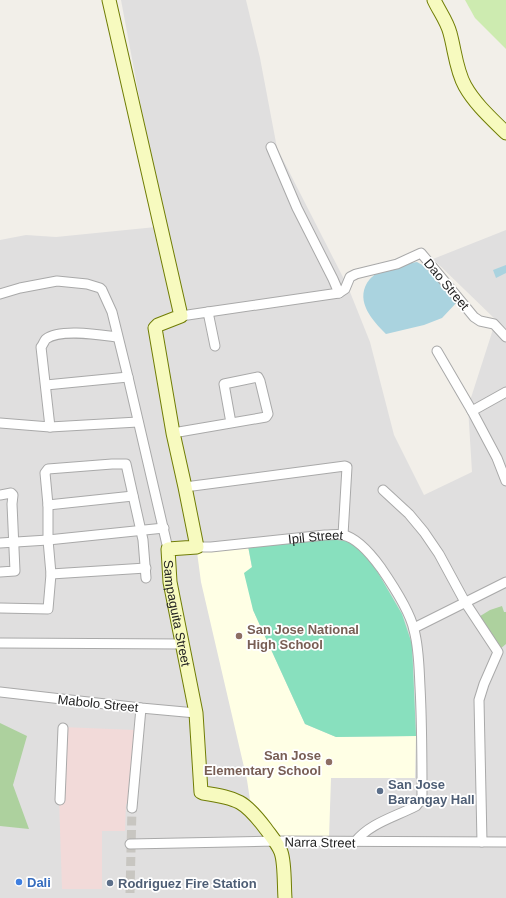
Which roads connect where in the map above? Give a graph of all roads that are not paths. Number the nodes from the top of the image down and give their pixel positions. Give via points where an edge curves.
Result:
1 (110, 0) edge
2 (434, 0) edge
3 (506, 133) edge
4 (271, 147) dead end
5 (342, 291) junction
6 (0, 294) edge
7 (208, 312) junction
8 (181, 316) junction
9 (118, 337) junction
10 (506, 337) edge
11 (215, 346) dead end
12 (437, 352) dead end
13 (128, 377) junction
14 (46, 386) junction
15 (506, 392) edge
16 (472, 411) junction
17 (138, 422) junction
18 (0, 423) edge
19 (231, 423) junction
20 (50, 427) junction
21 (173, 433) junction
22 (506, 481) edge
23 (185, 487) junction
24 (383, 490) dead end
25 (0, 495) edge
26 (133, 496) junction
27 (48, 505) junction
28 (164, 528) junction
29 (141, 532) junction
30 (343, 535) junction
31 (48, 540) junction
32 (13, 542) junction
33 (0, 543) edge
34 (197, 547) junction
35 (168, 549) junction
36 (146, 568) junction
37 (0, 572) edge
38 (51, 574) junction
39 (146, 578) dead end
40 (506, 582) edge
41 (466, 602) junction
42 (0, 608) edge
43 (414, 628) junction
44 (0, 643) edge
45 (183, 644) junction
46 (0, 692) edge
47 (141, 708) junction
48 (196, 713) junction
49 (63, 728) dead end
50 (60, 800) dead end
51 (132, 808) tunnel mouth
52 (275, 841) junction
53 (355, 842) junction
54 (482, 842) junction
55 (506, 842) edge
56 (132, 844) dead end
57 (285, 898) edge

1 - 8 street
2 - 3 street via 450,32 455,59 466,87
4 - 5 street via 297,208
5 - 7 street
5 - 10 street, Dao Street via 350,278 356,274 397,264 421,253 474,317 494,324
6 - 9 street, Sampaguita Street via 57,281 96,286 102,290 112,312
7 - 8 street
7 - 11 street
8 - 21 street via 155,328
9 - 13 street, Sampaguita Street
9 - 14 street via 81,333 60,334 46,339 41,347
12 - 16 street
13 - 14 street
13 - 17 street, Sampaguita Street
14 - 20 street
15 - 16 street
16 - 22 street
17 - 20 street
17 - 28 street, Sampaguita Street
18 - 20 street
19 - 19 street via 224,384 258,377 267,416
19 - 21 street
21 - 23 street
23 - 30 street via 345,466 347,467
23 - 34 street
24 - 41 street via 424,532
25 - 32 street via 13,495
26 - 27 street
26 - 27 street via 124,463 48,469 45,473
26 - 29 street
27 - 31 street
28 - 29 street
28 - 35 street, Sampaguita Street
29 - 31 street
29 - 36 street
30 - 34 street, Ipil Street
30 - 43 street, Ipil Street via 362,546 374,558 402,602
31 - 32 street
31 - 38 street
32 - 33 street
32 - 37 street via 15,571
34 - 35 street, Ipil Street
35 - 45 street, Sampaguita Street via 170,582
36 - 38 street
36 - 39 street
38 - 42 street via 48,609
40 - 41 street
41 - 43 street
41 - 54 street via 498,652 479,700
43 - 53 street, Ipil Street via 422,714 422,796 416,806 371,827
44 - 45 street
45 - 48 street, Sampaguita Street
46 - 47 street, Mabolo Street
47 - 48 street, Mabolo Street
47 - 51 street
48 - 52 street, Sampaguita Street via 202,792 225,796 247,806
49 - 50 street
52 - 53 street, Narra Street
52 - 56 street, Narra Street
52 - 57 street, Sampaguita Street via 282,854
53 - 54 street, Narra Street
54 - 55 street, Narra Street

